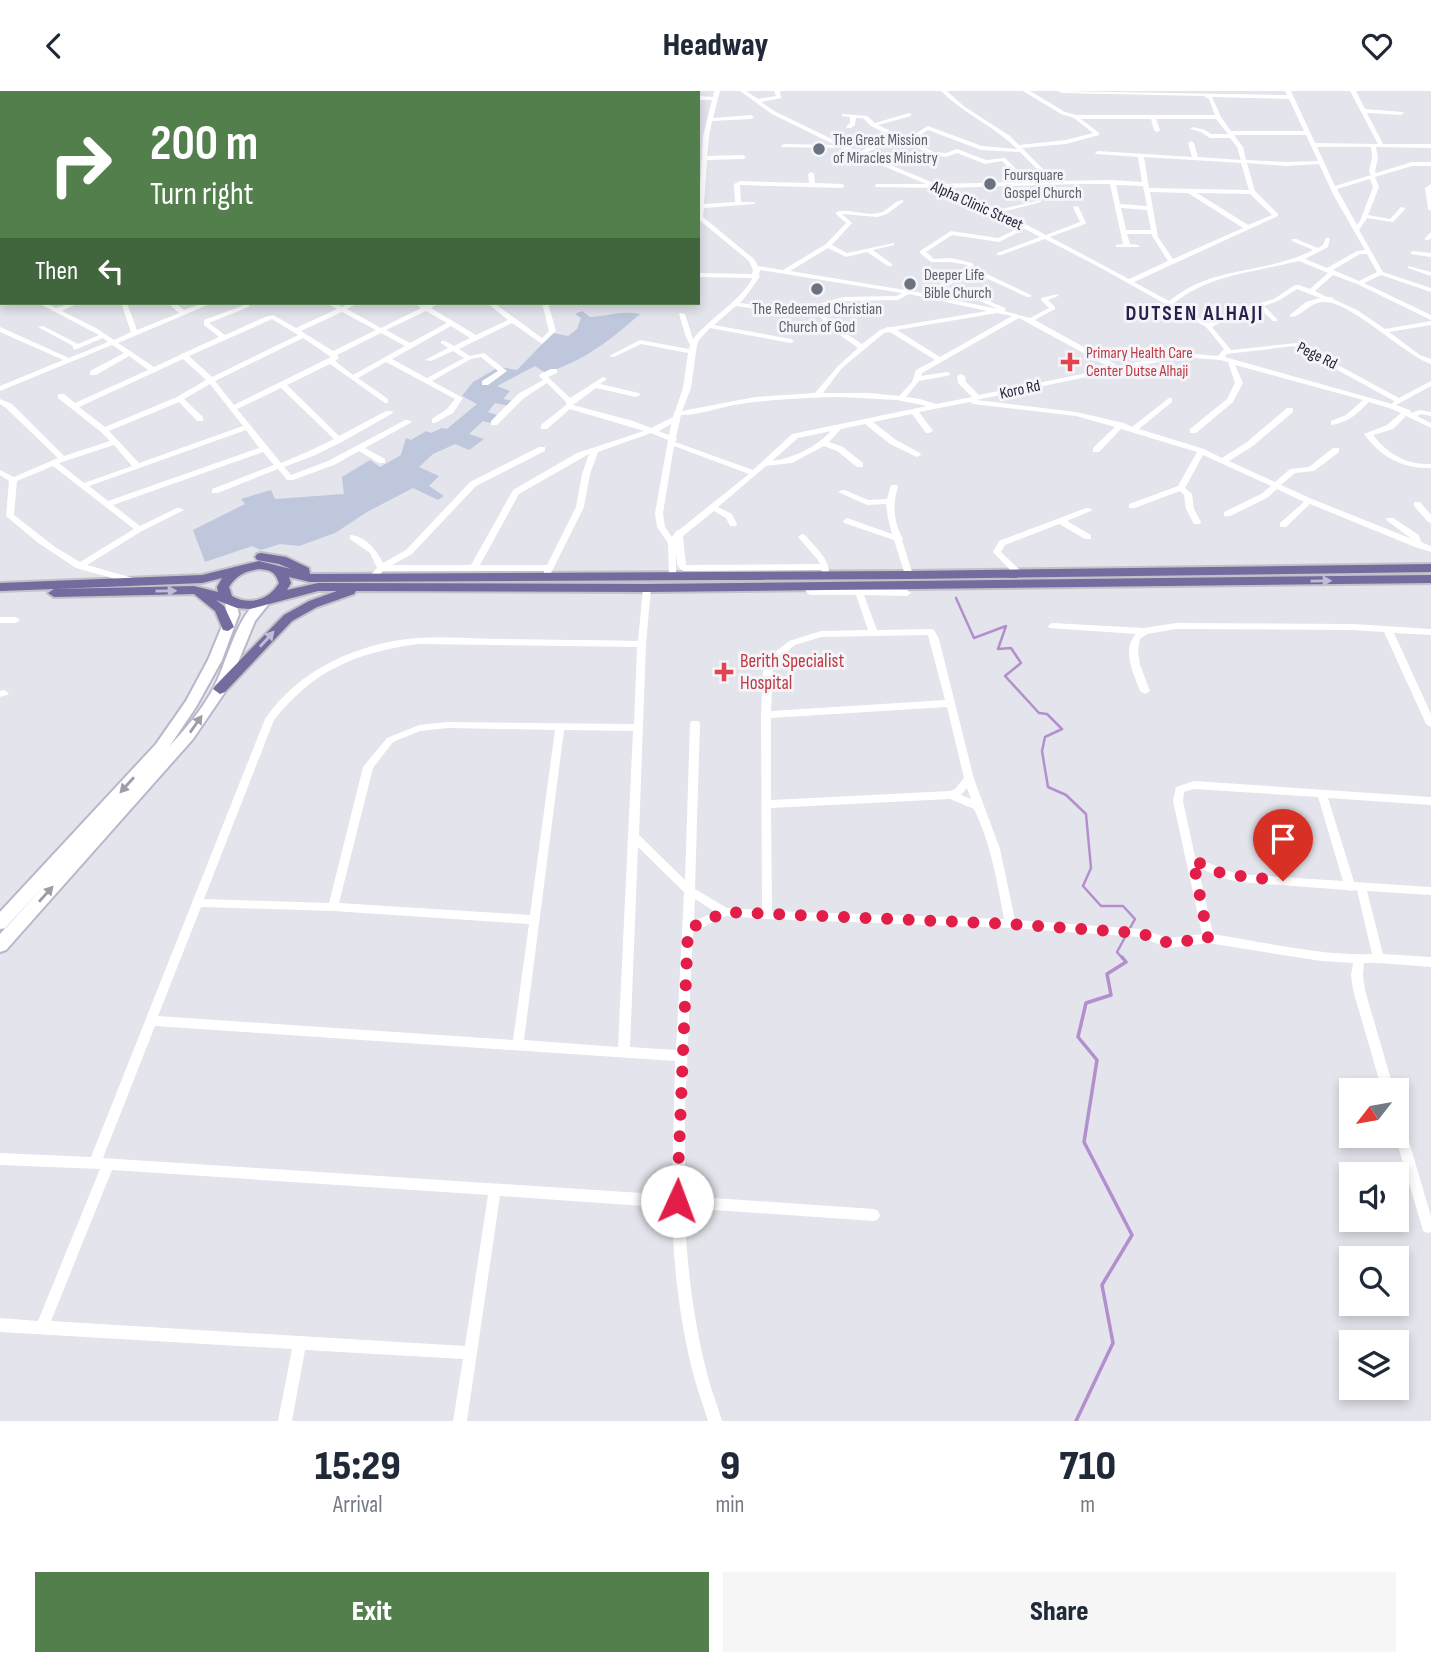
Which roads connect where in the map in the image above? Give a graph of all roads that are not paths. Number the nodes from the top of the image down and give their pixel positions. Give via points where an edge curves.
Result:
1 (717, 91) edge
2 (743, 91) edge
3 (777, 91) edge
4 (944, 91) edge
5 (1026, 91) edge
6 (1061, 91) edge
7 (1353, 91) edge
8 (1072, 92) edge
9 (1124, 92) edge
10 (1288, 94) edge
11 (1206, 96) junction
12 (700, 98) edge
13 (715, 99) junction
14 (756, 101) junction
15 (1364, 111) junction
16 (1401, 113) dead end
17 (844, 115) dead end
18 (909, 115) dead end
19 (853, 116) junction
20 (751, 117) dead end
21 (1076, 117) junction
22 (1117, 117) junction
23 (1153, 117) junction
24 (1218, 117) junction
25 (710, 120) junction
26 (874, 124) junction
27 (849, 127) dead end
28 (1122, 128) dead end
29 (1193, 129) dead end
30 (1157, 130) dead end
31 (1307, 133) junction
32 (1232, 135) junction
33 (700, 136) edge
34 (706, 136) junction
35 (895, 136) junction
36 (907, 141) junction
37 (1191, 143) dead end
38 (1314, 145) junction
39 (1377, 145) junction
40 (784, 146) dead end
41 (1431, 146) edge
42 (843, 147) junction
43 (1021, 149) junction
44 (1098, 153) dead end
45 (859, 154) junction
46 (743, 157) dead end
47 (1141, 157) junction
48 (1195, 157) junction
49 (705, 158) junction
50 (1245, 160) junction
51 (1322, 162) junction
52 (1431, 164) edge
53 (811, 174) dead end
54 (1373, 176) junction
55 (1067, 180) junction
56 (1052, 181) junction
57 (1112, 182) junction
58 (1027, 183) junction
59 (812, 185) junction
60 (842, 186) dead end
61 (877, 186) dead end
62 (1431, 186) edge
63 (934, 187) junction
64 (1146, 187) junction
65 (1333, 188) junction
66 (1170, 190) junction
67 (1071, 191) dead end
68 (1190, 191) junction
69 (1252, 192) junction
70 (988, 200) dead end
71 (901, 201) dead end
72 (1039, 201) dead end
73 (738, 203) junction
74 (752, 203) dead end
75 (1148, 204) junction
76 (979, 205) junction
77 (702, 206) junction
78 (1117, 206) junction
79 (1076, 207) dead end
80 (1403, 208) dead end
81 (1431, 209) edge
82 (998, 212) junction
83 (700, 213) edge
84 (1365, 216) junction
85 (700, 218) edge
86 (1025, 227) junction
87 (1248, 228) junction
88 (1357, 229) junction
89 (1123, 232) junction
90 (1154, 232) junction
91 (1041, 237) junction
92 (1328, 239) dead end
93 (1294, 240) dead end
94 (892, 244) dead end
95 (828, 245) junction
96 (1137, 246) dead end
97 (868, 250) junction
98 (1317, 250) junction
99 (1370, 252) junction
100 (1413, 253) dead end
101 (999, 254) dead end
102 (1431, 255) edge
103 (1299, 259) junction
104 (1172, 263) junction
105 (890, 265) dead end
106 (1410, 267) dead end
107 (973, 270) junction
108 (757, 272) junction
109 (784, 272) junction
110 (1329, 272) junction
111 (1381, 274) junction
112 (700, 275) edge
113 (1431, 277) edge
114 (1130, 282) junction
115 (1359, 283) junction
116 (1421, 286) junction
117 (1431, 290) edge
118 (1312, 291) junction
119 (908, 292) junction
120 (924, 295) junction
121 (1056, 295) dead end
122 (1029, 296) dead end
123 (1331, 298) junction
124 (982, 300) dead end
125 (735, 304) junction
126 (1169, 304) junction
127 (1258, 304) junction
128 (46, 305) edge
129 (71, 305) edge
130 (125, 305) edge
131 (173, 305) edge
132 (203, 305) edge
133 (245, 305) edge
134 (334, 305) edge
135 (351, 305) edge
136 (422, 305) edge
137 (432, 305) edge
138 (496, 305) edge
139 (546, 305) edge
140 (427, 307) junction
141 (814, 307) junction
142 (342, 309) junction
143 (1431, 309) edge
144 (57, 310) junction
145 (995, 311) junction
146 (183, 313) junction
147 (1004, 313) junction
148 (1423, 313) junction
149 (682, 314) dead end
150 (1018, 316) junction
151 (1292, 316) dead end
152 (261, 320) junction
153 (513, 320) junction
154 (1031, 320) junction
155 (1275, 320) dead end
156 (1431, 320) edge
157 (452, 323) junction
158 (709, 326) junction
159 (1208, 326) junction
160 (41, 327) dead end
161 (0, 328) edge
162 (889, 328) junction
163 (378, 330) junction
164 (1386, 331) junction
165 (135, 333) junction
166 (300, 333) junction
167 (103, 336) junction
168 (223, 337) junction
169 (474, 337) junction
170 (790, 341) dead end
171 (111, 342) junction
172 (443, 342) dead end
173 (77, 346) junction
174 (410, 346) junction
175 (862, 347) junction
176 (452, 348) junction
177 (694, 349) junction
178 (1228, 352) junction
179 (128, 354) junction
180 (183, 355) junction
181 (77, 356) junction
182 (612, 356) dead end
183 (332, 358) junction
184 (469, 358) junction
185 (1220, 358) junction
186 (386, 359) junction
187 (68, 360) junction
188 (429, 360) dead end
189 (939, 360) junction
190 (1231, 362) junction
191 (1431, 362) edge
192 (1116, 368) junction
193 (152, 370) junction
194 (554, 371) dead end
195 (93, 373) dead end
196 (947, 374) dead end
197 (961, 376) dead end
198 (354, 377) junction
199 (603, 379) dead end
200 (916, 379) junction
201 (211, 380) junction
202 (547, 380) junction
203 (427, 381) junction
204 (485, 383) dead end
205 (1431, 383) edge
206 (283, 385) junction
207 (594, 385) junction
208 (0, 389) edge
209 (636, 395) dead end
210 (61, 396) dead end
211 (817, 396) junction
212 (180, 399) junction
213 (900, 399) junction
214 (973, 399) junction
215 (1368, 399) junction
216 (1169, 400) dead end
217 (0, 401) edge
218 (385, 401) dead end
219 (1395, 403) junction
220 (569, 404) junction
221 (75, 406) junction
222 (937, 407) junction
223 (234, 408) junction
224 (1290, 410) dead end
225 (914, 411) junction
226 (389, 413) dead end
227 (1410, 413) junction
228 (1431, 414) edge
229 (677, 416) junction
230 (200, 419) dead end
231 (435, 421) dead end
232 (408, 422) dead end
233 (868, 422) junction
234 (495, 423) dead end
235 (1334, 423) dead end
236 (1121, 425) junction
237 (544, 426) dead end
238 (1431, 426) edge
239 (838, 427) junction
240 (247, 428) junction
241 (1134, 429) junction
242 (104, 430) junction
243 (651, 430) junction
244 (929, 431) dead end
245 (1193, 431) dead end
246 (339, 440) junction
247 (673, 441) junction
248 (115, 442) junction
249 (824, 443) junction
250 (359, 448) junction
251 (264, 449) junction
252 (542, 449) dead end
253 (1096, 450) dead end
254 (1336, 450) dead end
255 (594, 451) junction
256 (1201, 451) junction
257 (917, 455) dead end
258 (63, 459) junction
259 (382, 461) dead end
260 (1223, 461) junction
261 (54, 463) junction
262 (765, 464) junction
263 (136, 465) junction
264 (859, 465) dead end
265 (279, 466) junction
266 (1430, 468) edge
267 (0, 472) edge
268 (753, 473) junction
269 (13, 480) junction
270 (83, 486) junction
271 (1275, 486) junction
272 (894, 487) dead end
273 (1181, 488) junction
274 (215, 491) dead end
275 (842, 492) dead end
276 (12, 496) junction
277 (889, 501) junction
278 (1309, 501) junction
279 (1417, 503) dead end
280 (108, 504) junction
281 (1132, 506) dead end
282 (712, 507) junction
283 (0, 509) edge
284 (180, 510) dead end
285 (1089, 510) dead end
286 (1227, 514) dead end
287 (1390, 520) dead end
288 (1431, 520) edge
289 (847, 521) dead end
290 (1060, 521) junction
291 (1197, 522) dead end
292 (733, 524) dead end
293 (1283, 525) dead end
294 (139, 529) junction
295 (679, 533) junction
296 (353, 537) dead end
297 (802, 537) dead end
298 (1088, 537) dead end
299 (899, 539) junction
300 (672, 543) junction
301 (1418, 545) junction
302 (1431, 549) edge
303 (79, 566) junction
304 (1431, 568) edge
305 (474, 569) junction
306 (279, 570) junction
307 (236, 571) junction
308 (826, 571) junction
309 (377, 572) junction
310 (547, 572) junction
311 (703, 572) junction
312 (1018, 573) junction
313 (909, 575) junction
314 (672, 576) junction
315 (326, 577) junction
316 (1431, 579) edge
317 (130, 580) junction
318 (190, 585) junction
319 (806, 586) junction
320 (0, 587) edge
321 (647, 587) junction
322 (362, 588) junction
323 (859, 592) junction
324 (907, 593) dead end
325 (0, 596) edge
326 (270, 599) junction
327 (228, 600) junction
328 (0, 620) edge
329 (16, 620) dead end
330 (1052, 626) dead end
331 (228, 627) junction
332 (1387, 628) junction
333 (1144, 631) junction
334 (873, 632) junction
335 (1431, 632) edge
336 (642, 644) junction
337 (220, 689) junction
338 (1145, 691) dead end
339 (950, 702) junction
340 (766, 715) junction
341 (695, 723) dead end
342 (1431, 724) edge
343 (560, 727) junction
344 (638, 728) junction
345 (969, 779) junction
346 (1322, 794) junction
347 (951, 795) junction
348 (1431, 801) edge
349 (768, 804) junction
350 (978, 806) junction
351 (634, 837) junction
352 (1193, 860) junction
353 (1356, 887) junction
354 (690, 891) junction
355 (1431, 891) edge
356 (198, 903) junction
357 (333, 907) junction
358 (725, 912) junction
359 (767, 915) junction
360 (535, 920) junction
361 (0, 923) edge
362 (1010, 924) junction
363 (688, 929) junction
364 (1208, 938) junction
365 (0, 945) edge
366 (1379, 958) junction
367 (1359, 959) junction
368 (1431, 962) edge
369 (152, 1021) junction
370 (518, 1045) junction
371 (624, 1051) junction
372 (681, 1056) junction
373 (1385, 1078) edge
374 (1405, 1148) edge
375 (0, 1159) edge
376 (101, 1163) junction
377 (495, 1189) junction
378 (677, 1201) junction
379 (874, 1215) dead end
380 (1429, 1227) dead end
381 (0, 1325) edge
382 (42, 1327) junction
383 (300, 1343) junction
384 (470, 1353) junction
385 (285, 1421) edge
386 (460, 1421) edge
387 (715, 1421) edge

1 - 13 street
2 - 14 street, Alpha Clinic Street
3 - 14 street via 779,97
4 - 43 street
5 - 21 street
6 - 8 street
7 - 15 street
8 - 9 street
9 - 11 street
10 - 11 street
10 - 31 street
11 - 24 street
12 - 13 street
13 - 25 street
14 - 42 street, Alpha Clinic Street
15 - 16 street
15 - 39 street
17 - 19 street
18 - 26 street
19 - 26 street
19 - 27 street
20 - 25 street
21 - 22 street
21 - 43 street via 1097,134
22 - 23 street
22 - 28 street
23 - 24 street
23 - 30 street
24 - 32 street
25 - 34 street
26 - 35 street
29 - 32 street via 1210,136
31 - 32 street
31 - 38 street
32 - 50 street
33 - 34 street
34 - 49 street
35 - 36 street
35 - 45 street
36 - 43 street via 928,128 981,148
36 - 58 street via 933,153 957,151 985,162 1003,159
37 - 48 street
38 - 39 street
38 - 51 street
39 - 41 street
39 - 54 street
40 - 42 street
42 - 45 street, Alpha Clinic Street
43 - 56 street
44 - 47 street
45 - 63 street, Alpha Clinic Street
46 - 49 street
47 - 48 street
47 - 64 street
48 - 50 street
49 - 77 street
50 - 51 street
50 - 69 street
51 - 65 street
52 - 54 street via 1412,164
53 - 59 street
54 - 65 street
54 - 84 street via 1376,187
55 - 56 street
55 - 57 street
55 - 67 street
56 - 58 street
57 - 64 street
57 - 78 street
58 - 63 street
59 - 60 street
59 - 73 street via 738,183
61 - 63 street
62 - 81 street
63 - 76 street, Alpha Clinic Street
64 - 66 street
64 - 75 street
65 - 88 street
66 - 68 street
66 - 75 street
68 - 69 street
68 - 87 street
69 - 87 street via 1276,215
70 - 76 street
71 - 95 street via 880,215 838,213 849,223
72 - 82 street
73 - 74 street
73 - 77 street
75 - 78 street
75 - 90 street
76 - 82 street, Alpha Clinic Street
77 - 83 street
78 - 89 street
79 - 91 street via 1083,223
80 - 84 street via 1391,221
82 - 86 street, Alpha Clinic Street
84 - 88 street
85 - 108 street via 752,260
86 - 91 street, Alpha Clinic Street
86 - 107 street via 999,240 951,233 923,251 933,261 970,264
87 - 104 street
88 - 99 street
89 - 90 street
89 - 96 street via 1123,246
90 - 104 street
91 - 101 street
91 - 114 street, Alpha Clinic Street
92 - 98 street via 1328,245
93 - 98 street
94 - 97 street
95 - 97 street via 846,255
95 - 109 street
97 - 105 street
98 - 103 street
99 - 110 street via 1359,252
99 - 111 street
100 - 102 street
103 - 110 street
103 - 126 street via 1196,285
104 - 114 street
106 - 113 street
107 - 120 street
107 - 122 street
108 - 109 street
108 - 112 street
108 - 125 street via 751,288
109 - 119 street
110 - 115 street
110 - 118 street
111 - 115 street
111 - 116 street
113 - 116 street
114 - 126 street, Alpha Clinic Street
115 - 148 street
116 - 117 street
118 - 123 street
118 - 127 street via 1295,286 1276,300
119 - 120 street
119 - 141 street via 898,298 844,299
120 - 145 street
121 - 154 street via 1044,299 1054,308
123 - 151 street via 1308,303
123 - 164 street
124 - 147 street
125 - 141 street via 771,309
125 - 158 street
126 - 159 street, Alpha Clinic Street
127 - 155 street
127 - 159 street
128 - 144 street
129 - 144 street
130 - 165 street
131 - 146 street
132 - 146 street
133 - 152 street
133 - 168 street via 206,321
134 - 142 street
135 - 142 street
136 - 140 street
137 - 140 street
138 - 153 street
139 - 153 street via 553,331 542,342
140 - 157 street
140 - 163 street
141 - 175 street via 831,326
142 - 163 street
142 - 166 street
143 - 148 street
144 - 167 street
145 - 147 street
145 - 162 street
146 - 165 street
147 - 150 street
148 - 156 street
149 - 177 street
150 - 154 street
150 - 189 street
152 - 166 street via 273,317
152 - 168 street
153 - 169 street
154 - 192 street
156 - 164 street
157 - 169 street
157 - 174 street
158 - 170 street
158 - 177 street
159 - 178 street, Alpha Clinic Street
160 - 173 street
161 - 187 street
162 - 175 street
162 - 189 street
163 - 174 street
163 - 183 street
164 - 191 street
165 - 171 street
166 - 183 street
166 - 201 street
167 - 171 street
167 - 173 street
168 - 180 street
169 - 176 street
171 - 179 street
171 - 181 street
172 - 176 street
173 - 181 street
174 - 186 street
175 - 211 street
176 - 184 street
176 - 188 street
177 - 182 street via 640,342
177 - 229 street
178 - 185 street
178 - 219 street, Pege Rd via 1295,344
179 - 193 street
179 - 195 street
180 - 193 street
180 - 201 street
181 - 187 street
183 - 198 street
183 - 206 street
184 - 203 street
184 - 204 street via 482,354 503,371
185 - 190 street, Koro Rd
185 - 192 street, Koro Rd via 1187,355
186 - 198 street
186 - 203 street
187 - 208 street
189 - 200 street
190 - 215 street, Koro Rd
190 - 245 street via 1239,383 1233,396
192 - 214 street, Koro Rd
193 - 221 street
194 - 202 street via 544,375
196 - 200 street
197 - 214 street
198 - 218 street
199 - 207 street
200 - 213 street
201 - 212 street
201 - 223 street
202 - 220 street
202 - 234 street
203 - 231 street via 460,398
205 - 219 street
206 - 223 street
206 - 246 street
207 - 209 street
207 - 220 street
210 - 221 street
211 - 213 street
211 - 229 street via 740,401
212 - 230 street
212 - 242 street
213 - 222 street
214 - 222 street, Koro Rd
214 - 236 street
215 - 219 street, Koro Rd
215 - 235 street via 1349,417
216 - 241 street
217 - 258 street
219 - 227 street, Koro Rd
220 - 237 street
220 - 243 street
221 - 242 street
222 - 225 street, Koro Rd
223 - 240 street
224 - 260 street
225 - 233 street, Koro Rd
225 - 244 street
226 - 246 street
227 - 228 street
227 - 238 street, Koro Rd
227 - 266 street via 1390,427 1368,434 1394,459
229 - 243 street
229 - 247 street
232 - 250 street
233 - 239 street, Koro Rd
233 - 257 street
236 - 241 street
236 - 253 street
239 - 249 street
239 - 262 street, Koro Rd via 793,437
240 - 251 street
240 - 263 street
241 - 256 street
242 - 248 street
243 - 247 street
243 - 255 street
246 - 265 street
247 - 268 street
247 - 300 street via 659,513 661,527
248 - 258 street
248 - 263 street
249 - 262 street via 789,461
249 - 264 street
250 - 259 street
250 - 265 street via 295,478
251 - 265 street
251 - 280 street
252 - 309 street via 476,482 409,552
254 - 271 street via 1317,466 1293,471
255 - 305 street via 516,492
255 - 310 street via 580,507
256 - 260 street
256 - 273 street
258 - 261 street
260 - 271 street
261 - 269 street
261 - 270 street
262 - 268 street, Koro Rd
263 - 270 street
265 - 274 street
267 - 269 street
268 - 282 street, Koro Rd
269 - 276 street
270 - 280 street
271 - 278 street
271 - 286 street
272 - 277 street
273 - 281 street
273 - 291 street via 1188,494
275 - 277 street via 867,503
276 - 283 street
276 - 303 street via 10,516
277 - 299 street
278 - 293 street
278 - 301 street
279 - 288 street
280 - 294 street
282 - 292 street via 729,516
282 - 295 street, Koro Rd
284 - 294 street
285 - 290 street
287 - 301 street via 1416,537
289 - 299 street
290 - 298 street
290 - 312 street via 998,547 997,552
294 - 303 street
295 - 300 street, Koro Rd
295 - 311 street via 681,565
296 - 309 street via 373,551
297 - 308 street via 822,559
299 - 313 street
300 - 314 street
301 - 302 street
303 - 317 street
304 - 312 main road
305 - 309 street
305 - 310 street
306 - 307 main road via 260,565
306 - 315 main road
306 - 326 main road via 285,583
307 - 318 main road
307 - 327 main road via 223,587
308 - 311 main road
308 - 313 main road
309 - 310 main road
309 - 315 main road
310 - 314 main road
311 - 314 main road
312 - 313 main road
315 - 318 main road via 263,557 248,558
319 -> 316 main road
317 - 318 main road
317 - 320 main road
325 -> 318 main road
318 - 327 main road
318 - 331 main road via 217,606
319 - 321 main road
319 - 323 street via 809,592
321 - 322 main road
321 - 336 street
322 - 326 main road via 307,588
337 -> 322 main road via 293,614
323 - 324 street
323 - 334 street
326 - 327 main road via 247,605
326 - 337 main road via 250,619
327 - 331 main road via 233,612
328 - 329 street
330 - 333 street
331 -> 361 main road via 191,704 161,748
332 - 333 street via 1176,625
332 - 335 street
332 - 342 street
333 - 338 street via 1136,638 1133,656
334 - 339 street via 931,632
334 - 340 street via 821,634 781,651 768,669
336 - 344 street
336 - 356 street via 418,641 358,652 324,668 283,701 270,719
365 -> 337 main road via 170,757
339 - 340 street
339 - 345 street
340 - 349 street
341 - 354 street
343 - 344 street
343 - 357 street via 441,725 390,740 368,767
343 - 360 street
344 - 351 street
345 - 347 street
345 - 350 street
346 - 348 street
346 - 352 street via 1194,785 1179,790
346 - 353 street
347 - 349 street
347 - 350 street
349 - 359 street
350 - 362 street via 999,861
351 - 354 street
351 - 371 street
352 - 353 street via 1238,878
352 - 364 street
353 - 355 street
353 - 366 street
354 - 358 street
354 - 363 street
356 - 357 street
356 - 369 street
357 - 360 street
358 - 359 street
358 - 363 street
359 - 362 street
360 - 370 street
362 - 364 street via 1140,933 1169,943
363 - 372 street
364 - 367 street
366 - 367 street
366 - 368 street
367 - 373 street via 1359,990
369 - 370 street
369 - 376 street
370 - 371 street
371 - 372 street
372 - 378 street
374 - 380 street
375 - 376 street
376 - 377 street
376 - 382 street
377 - 378 street
377 - 384 street
378 - 379 street
378 - 387 street via 691,1325
381 - 382 street
382 - 383 street
383 - 384 street
383 - 385 street
384 - 386 street

